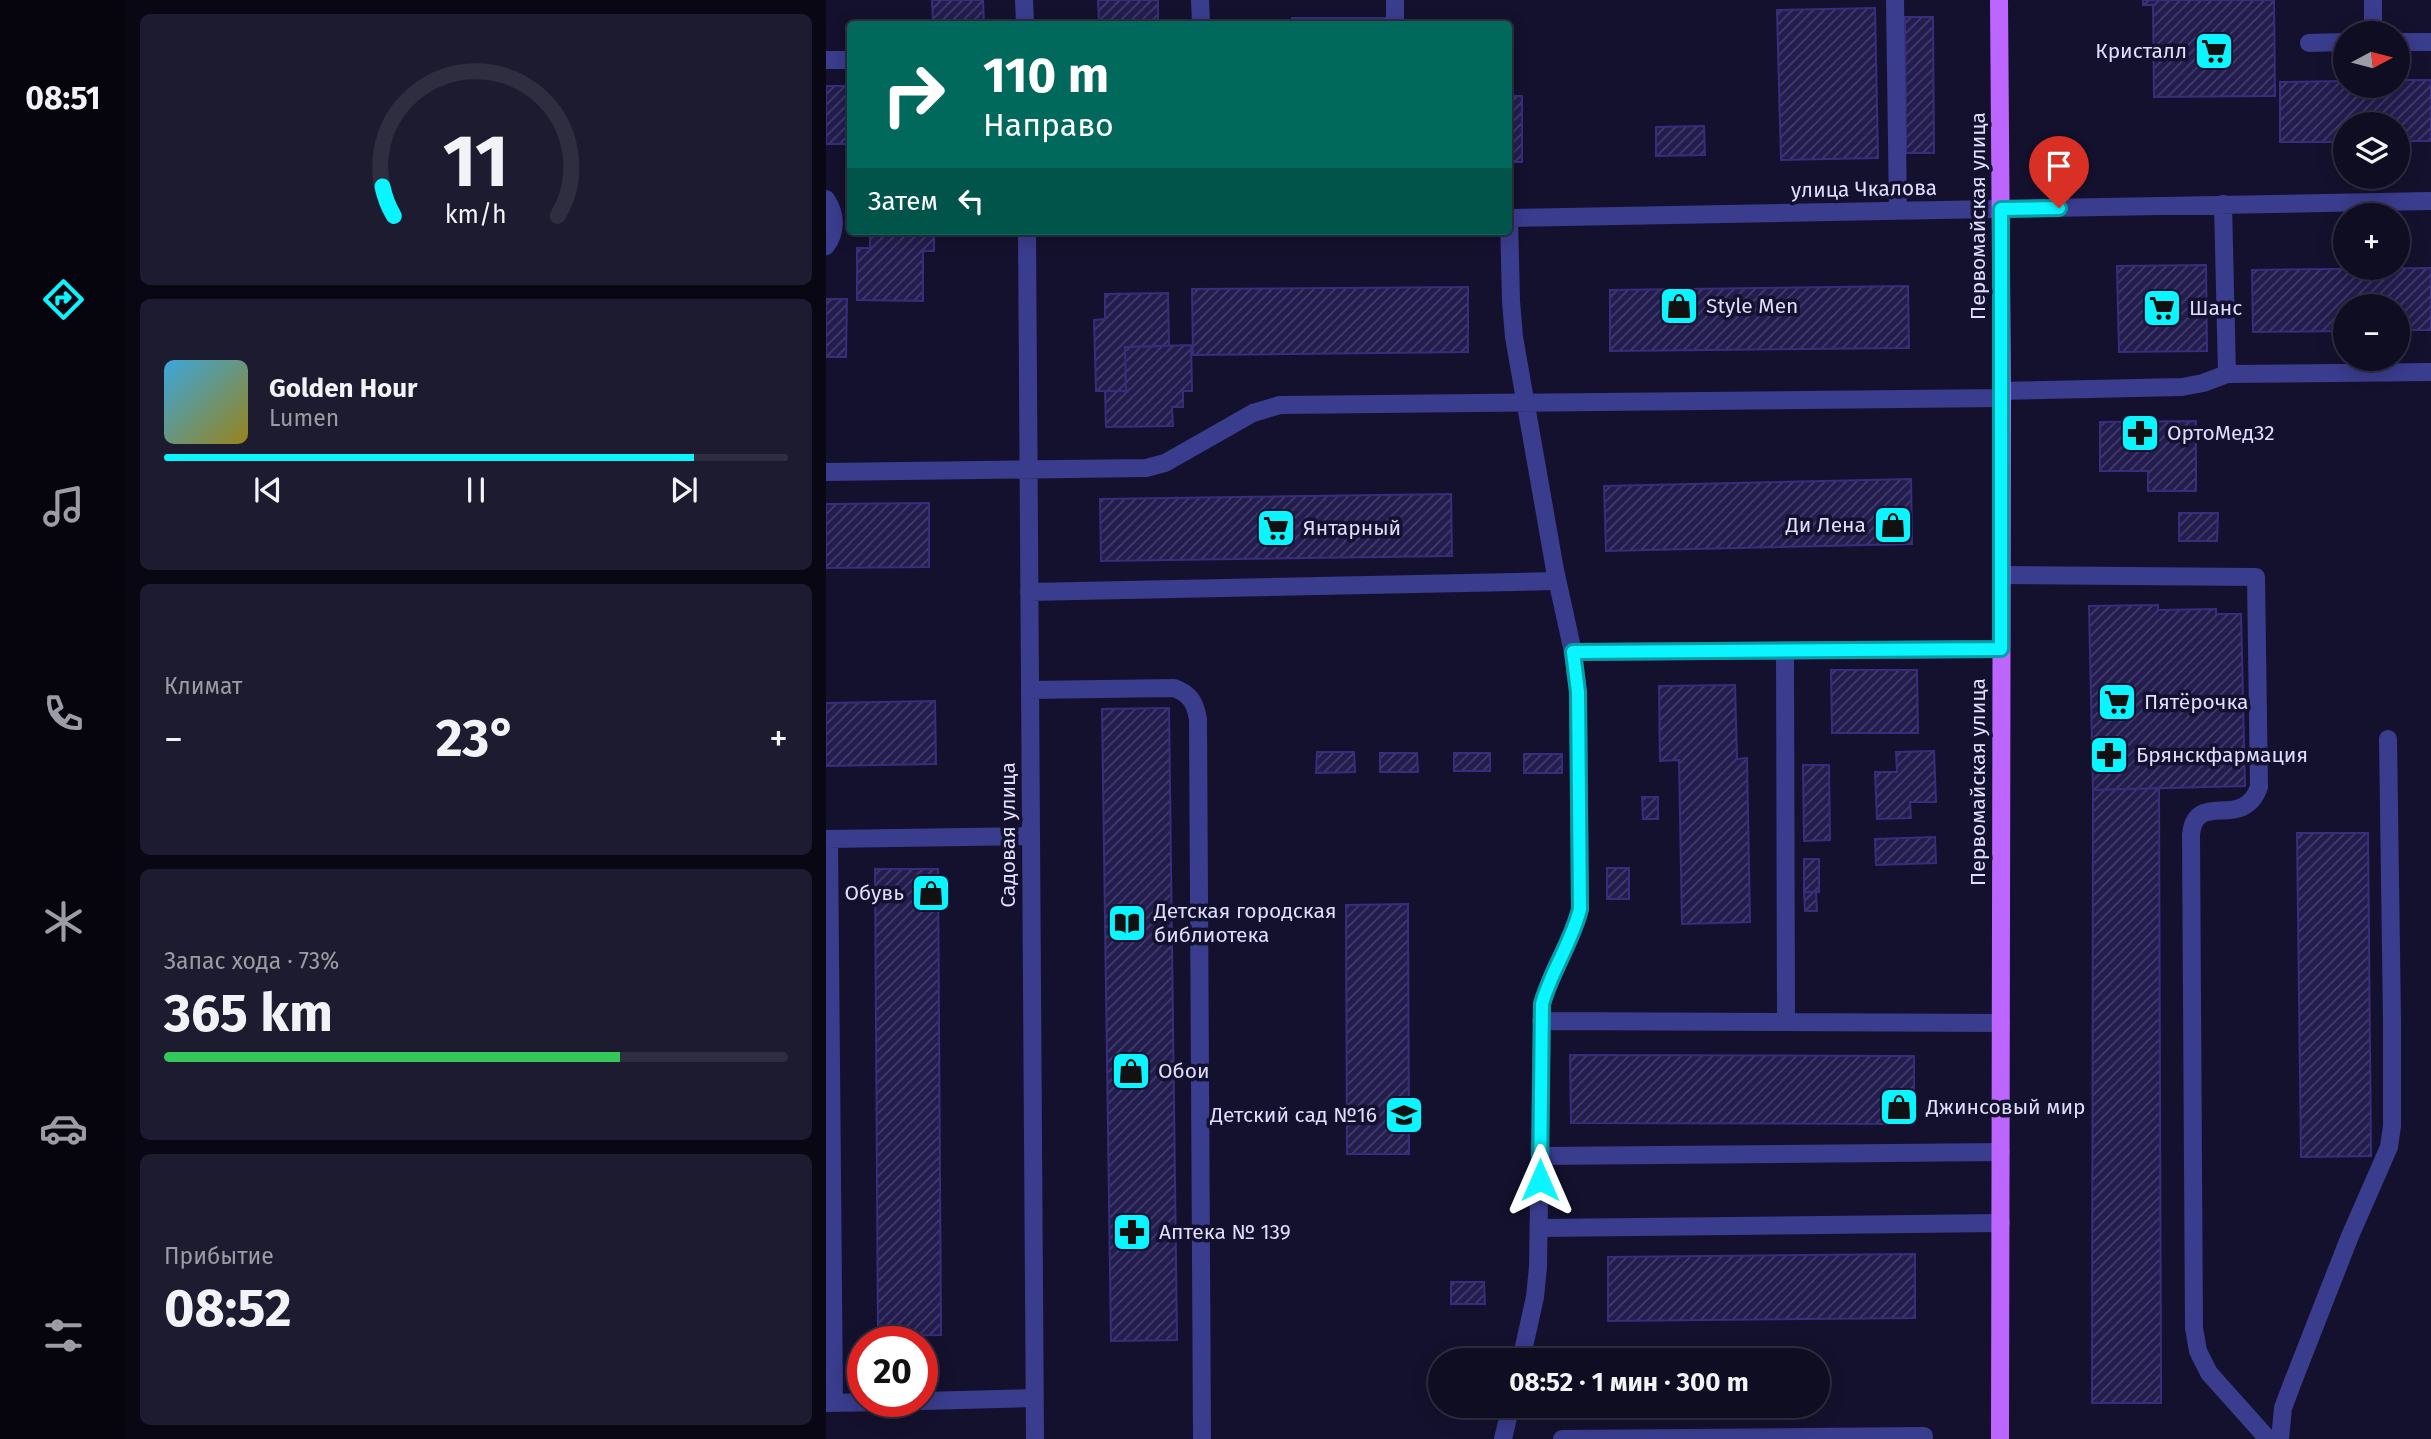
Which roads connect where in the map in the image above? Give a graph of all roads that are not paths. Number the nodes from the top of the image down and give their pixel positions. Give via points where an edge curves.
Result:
1 (1024, 0) edge
2 (1200, 0) edge
3 (1395, 0) edge
4 (1895, 0) edge
5 (1999, 0) edge
6 (2373, 0) edge
7 (1025, 21) edge
8 (1200, 21) edge
9 (1395, 21) edge
10 (2373, 21) edge
11 (2333, 42) edge
12 (2410, 42) edge
13 (2431, 42) edge
14 (2309, 43) dead end
15 (826, 60) edge
16 (847, 60) edge
17 (826, 199) edge
18 (2431, 201) edge
19 (2223, 204) junction
20 (2001, 209) junction
21 (1898, 211) junction
22 (1512, 218) edge
23 (1027, 235) edge
24 (1510, 235) edge
25 (826, 247) edge
26 (2431, 372) edge
27 (2227, 374) junction
28 (2001, 394) junction
29 (1526, 401) junction
30 (1028, 471) junction
31 (826, 472) edge
32 (2001, 575) junction
33 (1557, 581) junction
34 (1029, 592) junction
35 (2001, 649) junction
36 (1785, 651) junction
37 (1573, 652) junction
38 (1030, 690) junction
39 (2388, 739) dead end
40 (1031, 836) junction
41 (827, 839) edge
42 (1541, 1021) junction
43 (1786, 1022) junction
44 (2001, 1023) junction
45 (2001, 1152) junction
46 (1540, 1156) junction
47 (2001, 1223) junction
48 (1540, 1227) junction
49 (1524, 1348) edge
50 (1034, 1398) junction
51 (938, 1401) edge
52 (830, 1403) edge
53 (1508, 1418) edge
54 (1924, 1436) dead end
55 (1035, 1439) edge
56 (1202, 1439) edge
57 (1503, 1439) edge
58 (1562, 1439) edge
59 (2000, 1439) edge
60 (2268, 1439) edge
61 (2280, 1439) edge

1 - 7 street
2 - 8 street
3 - 9 street
4 - 21 street
5 - 20 main road, Первомайская улица
6 - 10 street
11 - 14 street
12 - 13 street
15 - 16 street
17 - 25 street via 834,222
18 - 19 street, улица Чкалова
19 - 20 street, улица Чкалова
19 - 27 street
20 - 21 street, улица Чкалова
20 - 28 main road, Первомайская улица
21 - 22 street, улица Чкалова
23 - 30 street, Садовая улица
24 - 29 street via 1513,325
26 - 27 street
27 - 28 street via 2182,387
28 - 29 street
28 - 32 main road, Первомайская улица
29 - 30 street via 1280,405 1253,413 1165,463 1146,468
29 - 33 street
30 - 31 street
30 - 34 street, Садовая улица
32 - 35 main road, Первомайская улица
32 - 60 street via 2256,577 2259,787 2248,806 2197,817 2191,835 2194,1328 2209,1373
33 - 34 street
33 - 37 street
34 - 38 street, Садовая улица
35 - 36 street
35 - 44 main road, Первомайская улица
36 - 37 street
36 - 43 street
37 - 42 street via 1578,692 1580,909 1546,990
38 - 40 street, Садовая улица
38 - 56 street via 1174,688 1195,704
39 - 61 street via 2389,1147 2283,1408
40 - 41 street
40 - 50 street, Садовая улица
41 - 52 street
42 - 43 street
42 - 46 street
43 - 44 street
44 - 45 main road, Первомайская улица
45 - 46 street
45 - 47 main road, Первомайская улица
46 - 48 street
47 - 48 street
47 - 59 main road, Первомайская улица
48 - 49 street via 1535,1297
50 - 51 street
50 - 55 street, Садовая улица
53 - 57 street
54 - 58 street

